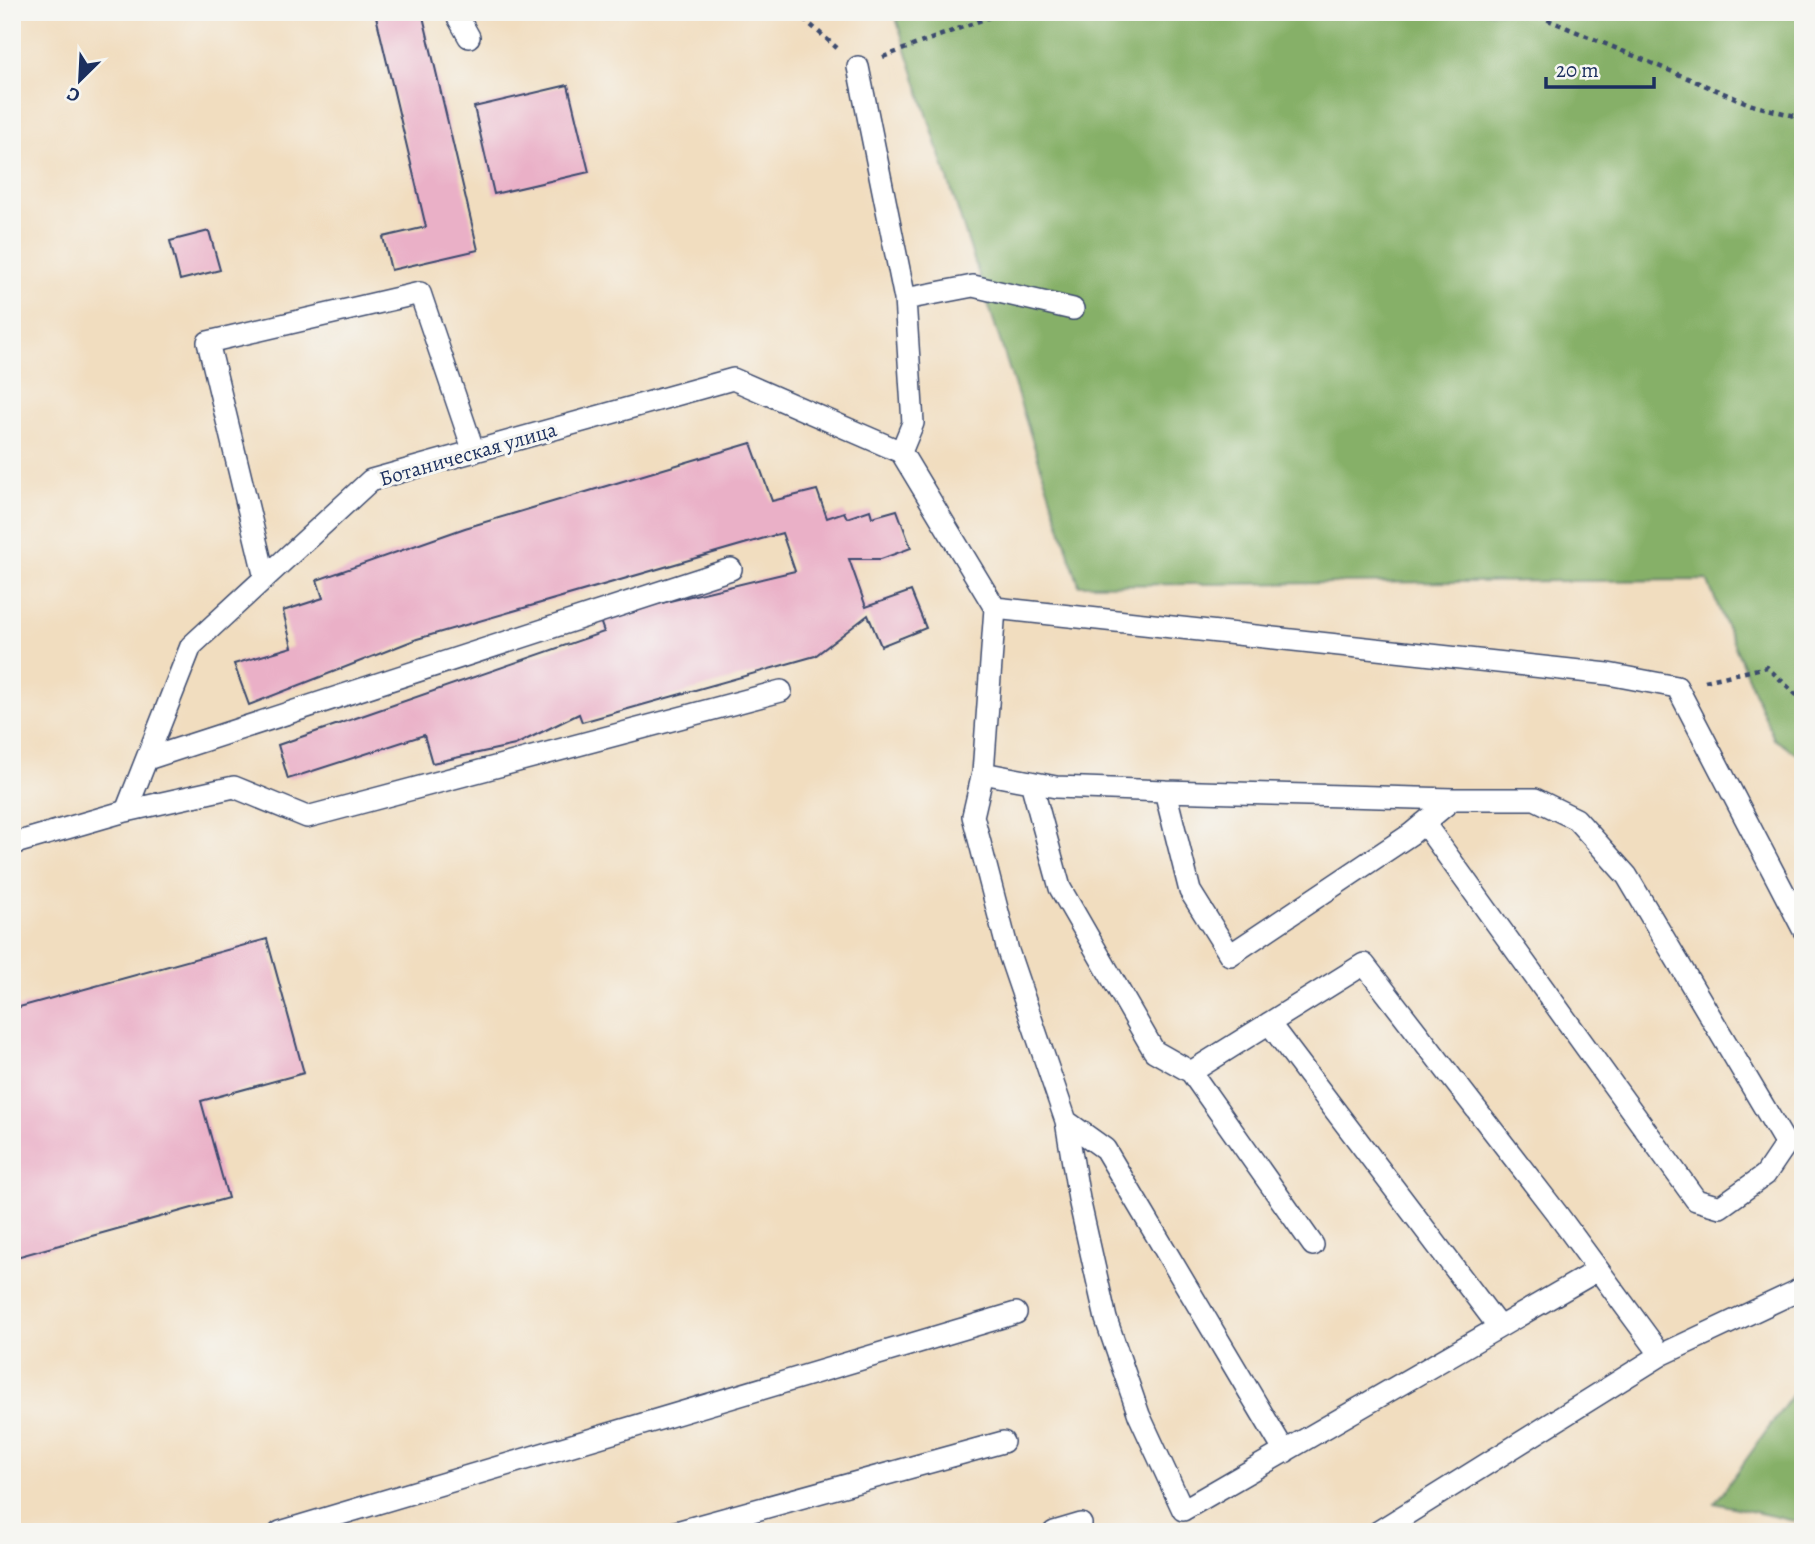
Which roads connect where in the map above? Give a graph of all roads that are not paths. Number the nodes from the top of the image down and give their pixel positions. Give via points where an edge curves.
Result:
1 (455, 12) edge
2 (469, 37) dead end
3 (858, 67) road end
4 (905, 299) junction
5 (1073, 309) dead end
6 (474, 452) junction
7 (901, 453) junction
8 (731, 569) dead end
9 (265, 578) junction
10 (995, 608) junction
11 (781, 691) dead end
12 (147, 759) junction
13 (983, 773) junction
14 (1031, 782) junction
15 (1165, 792) junction
16 (1453, 799) junction
17 (126, 811) junction
18 (1424, 823) junction
19 (12, 844) edge
20 (1793, 895) edge
21 (1803, 929) edge
22 (1269, 1023) junction
23 (1191, 1072) junction
24 (1066, 1121) junction
25 (1313, 1245) dead end
26 (1598, 1270) junction
27 (1803, 1286) edge
28 (1016, 1313) dead end
29 (1499, 1327) junction
30 (1661, 1355) junction
31 (1003, 1442) dead end
32 (1285, 1452) junction
33 (1081, 1524) dead end
34 (281, 1532) edge
35 (676, 1532) edge
36 (1054, 1532) edge
37 (1378, 1532) edge

1 - 2 lane
3 - 4 lane
4 - 5 lane via 973,286
4 - 7 lane via 914,423
6 - 7 lane, Ботаническая улица via 733,380
6 - 9 lane, Ботаническая улица via 370,481
6 - 9 lane via 419,293 208,342
7 - 10 lane
8 - 12 lane
9 - 12 lane, Ботаническая улица via 191,646
10 - 13 lane
10 - 20 lane via 1608,674 1677,687
11 - 17 lane via 307,817 234,787
12 - 17 lane, Ботаническая улица
13 - 14 lane
13 - 24 lane via 972,816 1008,951
14 - 15 lane
14 - 23 lane via 1060,888 1154,1051
15 - 16 lane
15 - 18 lane via 1190,891 1230,954
16 - 18 lane
16 - 18 lane via 1535,799 1576,819 1627,876 1786,1143 1765,1175 1720,1207 1696,1200
17 - 19 lane
20 - 21 lane
22 - 23 lane
22 - 26 lane via 1364,964
22 - 29 lane
23 - 25 lane
24 - 32 lane via 1105,1149
24 - 32 lane via 1106,1319 1139,1415 1183,1510
26 - 29 lane
26 - 30 lane
27 - 30 lane
28 - 34 lane
29 - 32 lane
30 - 37 lane
31 - 35 lane
33 - 36 lane

